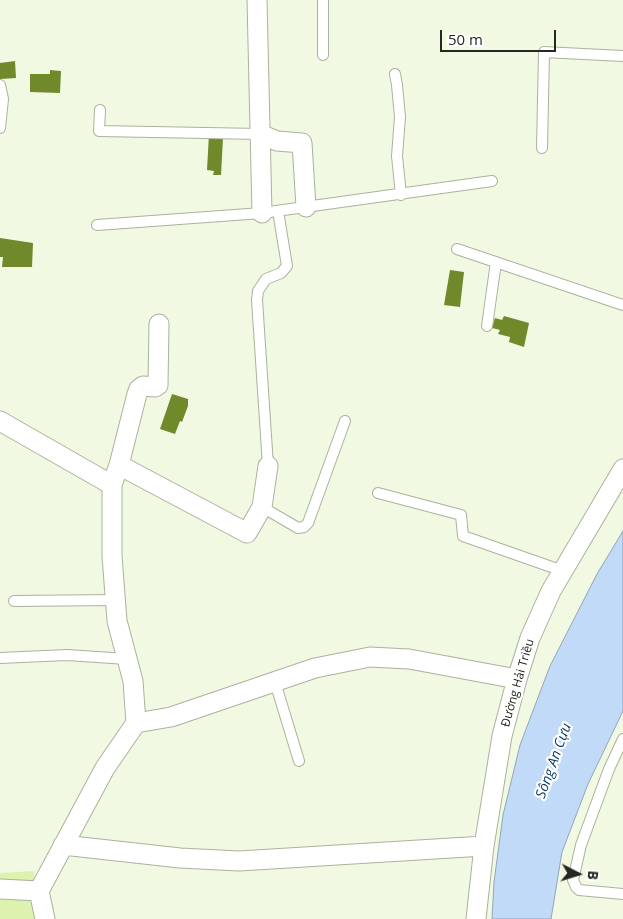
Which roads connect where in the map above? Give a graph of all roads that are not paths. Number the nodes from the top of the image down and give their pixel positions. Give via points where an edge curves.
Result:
1 (258, 0) edge
2 (323, 0) edge
3 (323, 55) dead end
4 (623, 56) edge
5 (395, 74) dead end
6 (0, 85) edge
7 (100, 110) dead end
8 (0, 128) edge
9 (260, 134) junction
10 (542, 148) dead end
11 (492, 181) dead end
12 (400, 195) junction
13 (306, 207) junction
14 (270, 212) junction
15 (97, 225) dead end
16 (457, 249) dead end
17 (496, 262) junction
18 (623, 304) edge
19 (159, 324) dead end
20 (487, 326) dead end
21 (0, 422) edge
22 (345, 422) dead end
23 (119, 465) junction
24 (268, 466) joint
25 (623, 468) edge
26 (112, 485) junction
27 (378, 493) dead end
28 (262, 507) junction
29 (562, 571) junction
30 (14, 600) dead end
31 (116, 600) junction
32 (0, 658) edge
33 (127, 659) junction
34 (517, 679) junction
35 (275, 682) junction
36 (136, 723) junction
37 (623, 739) edge
38 (299, 761) dead end
39 (63, 845) junction
40 (484, 846) junction
41 (0, 889) edge
42 (40, 891) junction
43 (623, 894) edge
44 (45, 919) edge
45 (476, 919) edge

1 - 9 street
2 - 3 lane
4 - 10 lane via 544,52
5 - 12 lane via 400,117
6 - 8 lane via 3,99
7 - 9 lane via 99,131
9 - 13 street via 277,141 302,143
9 - 14 street
11 - 12 lane
12 - 13 lane
13 - 14 lane
14 - 15 lane
14 - 24 lane via 287,266 282,273 266,279 258,291 257,300
16 - 17 lane
17 - 18 lane
17 - 20 lane
19 - 23 street via 158,385 143,386 138,392
21 - 26 street
22 - 28 lane via 308,523 298,528
23 - 26 street
23 - 28 street via 247,533
24 - 28 street
25 - 29 street, Đường Hải Triều
26 - 31 street
27 - 29 lane via 461,515 464,536
29 - 34 street, Đường Hải Triều via 530,638
30 - 31 lane
31 - 33 street
32 - 33 lane via 66,655
33 - 36 street via 133,681
34 - 35 street via 409,660 370,657 315,668
34 - 40 street, Đường Hải Triều via 502,736
35 - 36 street via 171,717
35 - 38 lane
36 - 39 street via 105,768
37 - 43 lane via 581,845 573,880 579,890
39 - 40 street via 239,861
39 - 42 street
40 - 45 street, Đường Hải Triều
41 - 42 street
42 - 44 street

